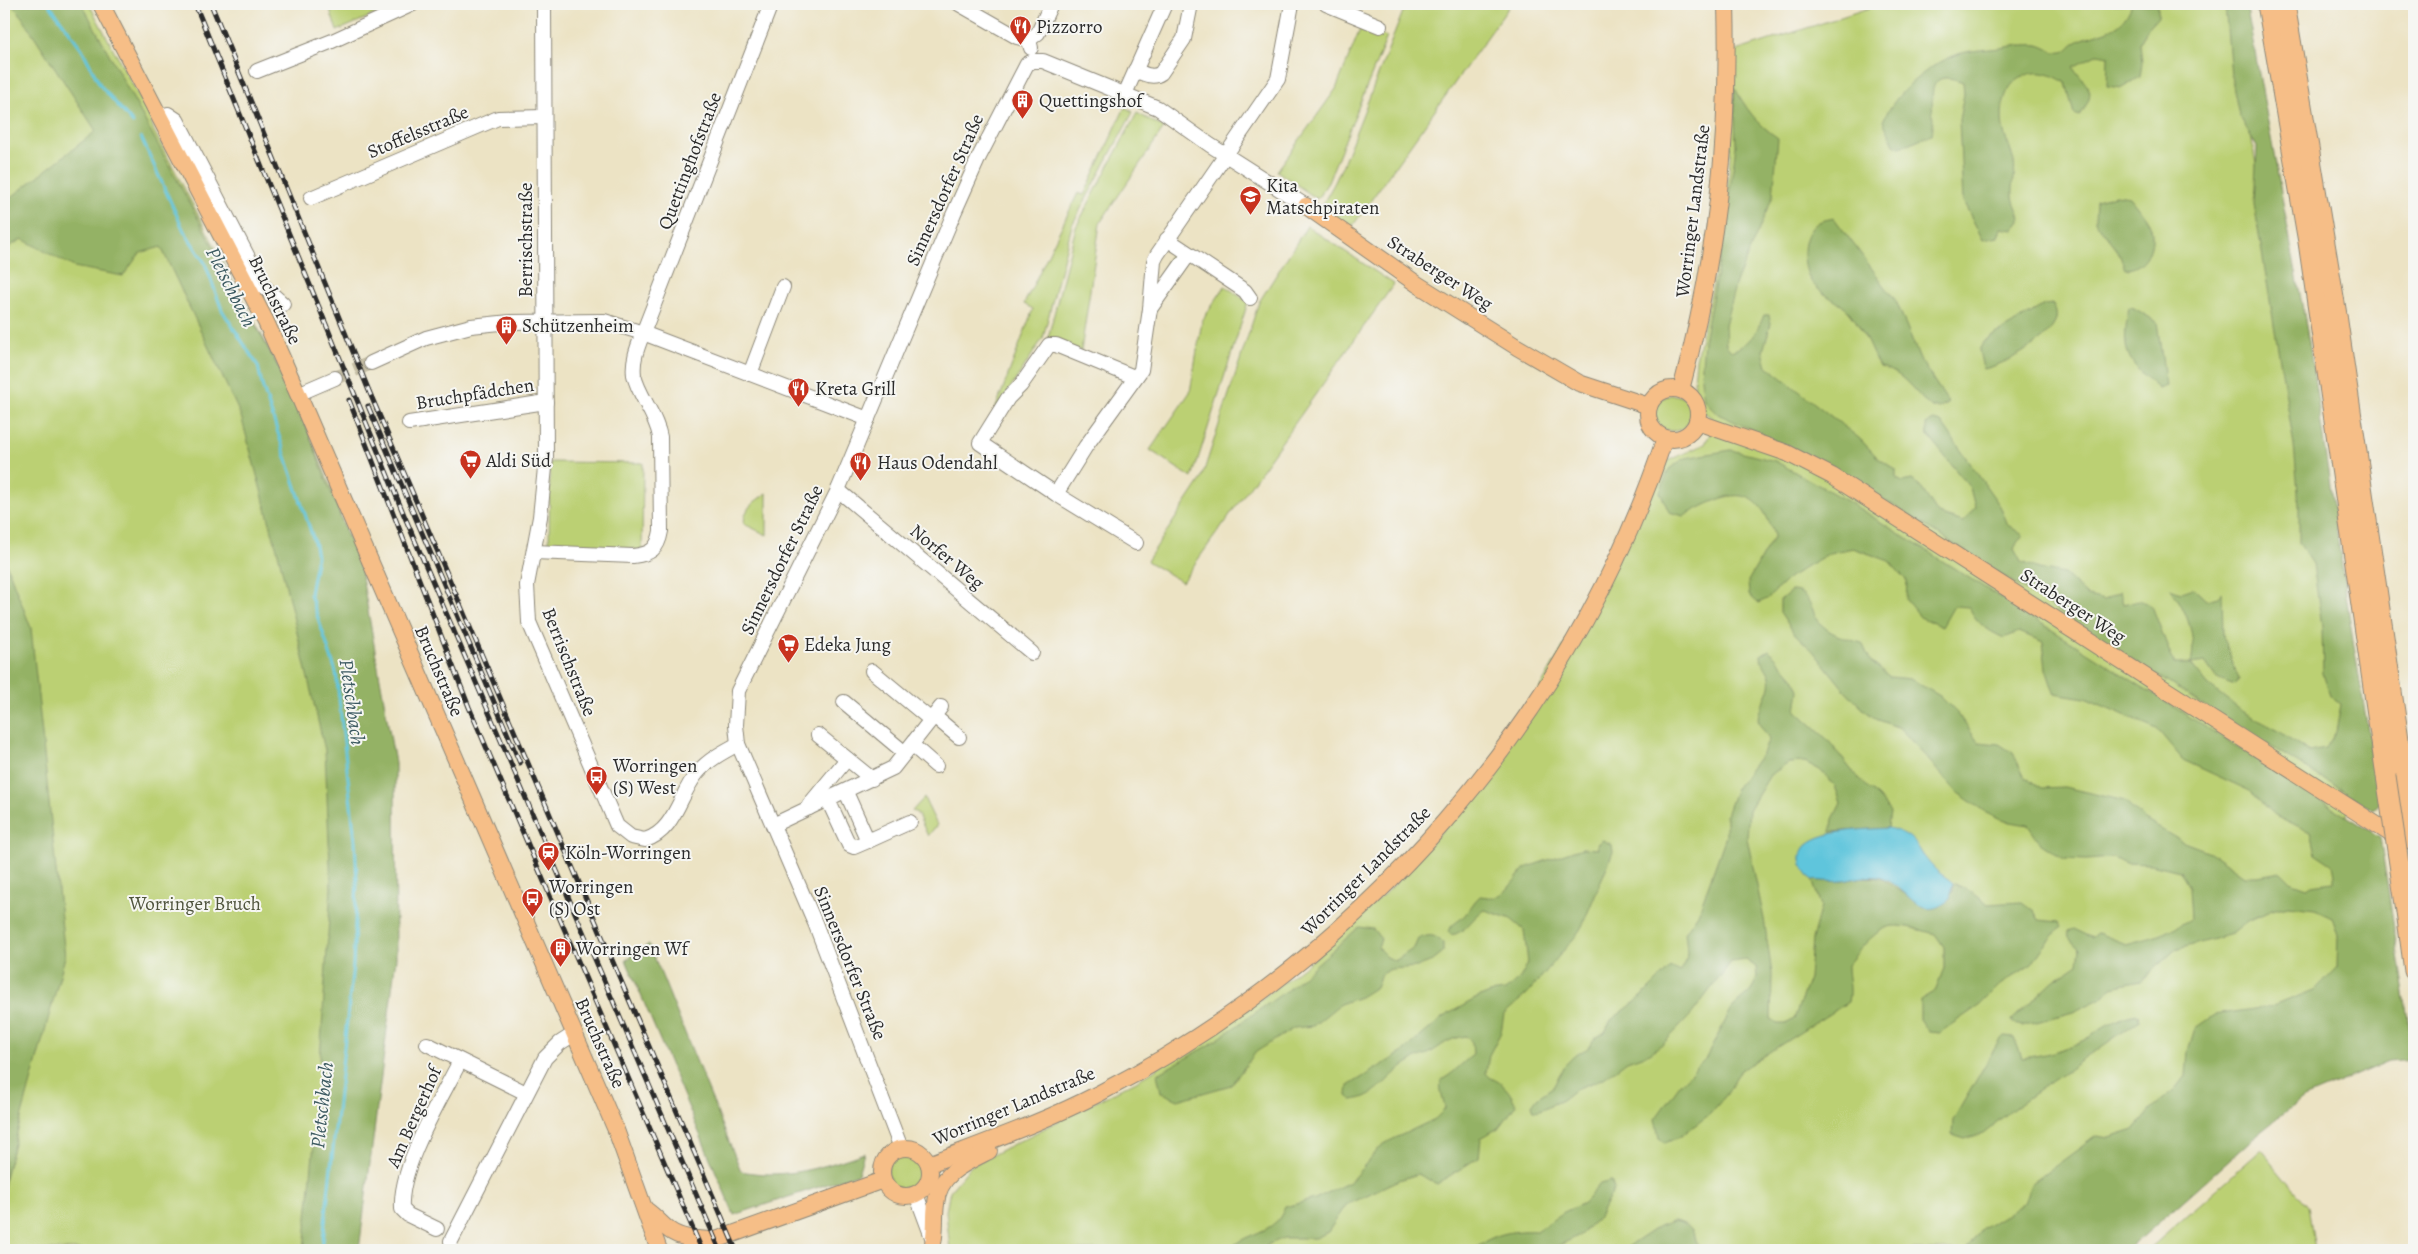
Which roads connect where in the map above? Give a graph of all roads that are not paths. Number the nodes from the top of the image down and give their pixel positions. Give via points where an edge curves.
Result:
1 (100, 4) edge
2 (413, 4) edge
3 (544, 4) edge
4 (771, 4) edge
5 (959, 4) edge
6 (1051, 4) edge
7 (1165, 4) edge
8 (1191, 4) edge
9 (1292, 4) edge
10 (1326, 4) edge
11 (1726, 4) edge
12 (2267, 4) edge
13 (2285, 4) edge
14 (2289, 4) edge
15 (2288, 22) junction
16 (1380, 26) dead end
17 (1029, 40) junction
18 (1033, 60) junction
19 (1135, 70) junction
20 (257, 71) dead end
21 (1125, 94) junction
22 (544, 117) junction
23 (160, 118) junction
24 (1226, 155) junction
25 (311, 198) dead end
26 (1306, 206) joint
27 (1167, 240) junction
28 (1189, 254) junction
29 (783, 287) dead end
30 (1250, 298) dead end
31 (282, 304) dead end
32 (1150, 309) junction
33 (546, 321) junction
34 (643, 332) junction
35 (371, 362) tunnel mouth
36 (750, 374) junction
37 (1134, 376) junction
38 (335, 378) tunnel mouth
39 (1681, 390) junction
40 (298, 394) junction
41 (546, 402) junction
42 (1649, 406) junction
43 (868, 419) junction
44 (1697, 422) junction
45 (409, 423) dead end
46 (1665, 438) junction
47 (838, 490) junction
48 (1056, 494) junction
49 (1136, 543) dead end
50 (534, 552) junction
51 (1032, 652) dead end
52 (872, 671) dead end
53 (844, 702) dead end
54 (935, 715) junction
55 (818, 735) dead end
56 (959, 736) dead end
57 (738, 744) junction
58 (908, 749) junction
59 (847, 759) junction
60 (936, 766) dead end
61 (872, 779) junction
62 (846, 792) junction
63 (828, 800) junction
64 (809, 809) junction
65 (910, 822) dead end
66 (773, 825) junction
67 (868, 841) junction
68 (2414, 842) edge
69 (2414, 849) edge
70 (2414, 971) edge
71 (574, 1034) junction
72 (427, 1044) dead end
73 (460, 1061) junction
74 (526, 1093) junction
75 (1028, 1126) junction
76 (901, 1148) junction
77 (929, 1164) junction
78 (883, 1180) junction
79 (916, 1194) junction
80 (646, 1210) junction
81 (437, 1229) dead end
82 (451, 1241) dead end
83 (717, 1241) junction
84 (933, 1247) edge
85 (659, 1250) edge
86 (688, 1250) edge

1 - 23 main road, Bruchstraße
2 - 20 street
3 - 22 street, Berrischstraße
4 - 34 street, Quettinghofstraße
5 - 17 street via 1016,37
6 - 17 street via 1038,33
7 - 19 street
8 - 19 street via 1184,39 1161,73 1151,76
9 - 24 street via 1278,79
10 - 16 street
11 - 39 main road, Worringer Landstraße via 1723,168 1710,262
12 - 70 highway, bridge via 2308,242
13 - 15 highway
14 - 15 highway
15 - 68 highway via 2340,334
17 - 18 street
18 - 21 street, Straberger Weg via 1050,63
18 - 43 street, Sinnersdorfer Straße via 1022,72 976,165
19 - 21 street
21 - 24 street, Straberger Weg via 1158,108
22 - 25 street, Stoffelsstraße via 498,118
22 - 33 street, Berrischstraße
23 - 31 street, Bruchstraße via 168,114 177,120 263,286
23 - 40 main road, Bruchstraße via 266,322
24 - 26 street, Straberger Weg
24 - 27 street
26 - 42 main road, Straberger Weg via 1516,348 1580,382
27 - 28 street
27 - 32 street via 1154,262
28 - 30 street via 1245,291
28 - 32 street
29 - 36 street
32 - 37 street via 1141,370
33 - 34 street via 604,321
33 - 35 street via 500,323 446,331
33 - 41 street, Berrischstraße
34 - 36 street
34 - 50 street, Quettinghofstraße via 634,375 658,424 660,542 654,550 633,556
36 - 43 street
37 - 48 street
37 - 48 street via 1049,345 1008,398 980,443
38 - 40 street
39 - 42 main road via 1665,390
39 - 44 main road via 1693,400
40 - 71 main road, Bruchstraße
41 - 45 street, Bruchpfädchen
41 - 50 street, Berrischstraße via 546,458
42 - 46 main road via 1653,429
43 - 47 street, Sinnersdorfer Straße
44 - 46 main road via 1684,436
44 - 69 main road, Straberger Weg via 1787,453 1832,476
46 - 75 main road, Worringer Landstraße via 1623,545 1556,670 1502,750 1421,847 1314,950 1236,1011 1163,1058
47 - 51 street, Norfer Weg
47 - 57 street, Sinnersdorfer Straße via 738,691
48 - 49 street
50 - 57 street, Berrischstraße via 527,585 530,622 622,831 645,840 662,832 697,773 708,761
52 - 54 street
53 - 58 street
54 - 56 street
54 - 58 street
55 - 59 street
57 - 66 street, Sinnersdorfer Straße
58 - 60 street
58 - 61 street via 893,768
59 - 61 street
59 - 64 street
61 - 62 street
62 - 63 street
62 - 67 street
63 - 64 street
63 - 67 street via 849,846
64 - 66 street
65 - 67 street
66 - 76 street, Sinnersdorfer Straße via 815,923
71 - 74 street via 545,1058
71 - 80 main road, Bruchstraße via 616,1130
72 - 73 street, Am Bergerhof
73 - 74 street, Am Bergerhof
73 - 81 street, Am Bergerhof via 414,1154 403,1193 402,1209
74 - 82 street
75 - 77 main road, Worringer Landstraße
75 - 84 main road via 1010,1141 957,1168 945,1179 937,1197
76 - 77 main road via 918,1151
76 - 78 main road via 893,1151 883,1164
77 - 79 main road via 929,1182
78 - 79 main road via 900,1196
78 - 83 main road
79 - 84 street via 928,1223
80 - 83 main road via 678,1235
80 - 85 main road, Bruchstraße
83 - 86 main road

